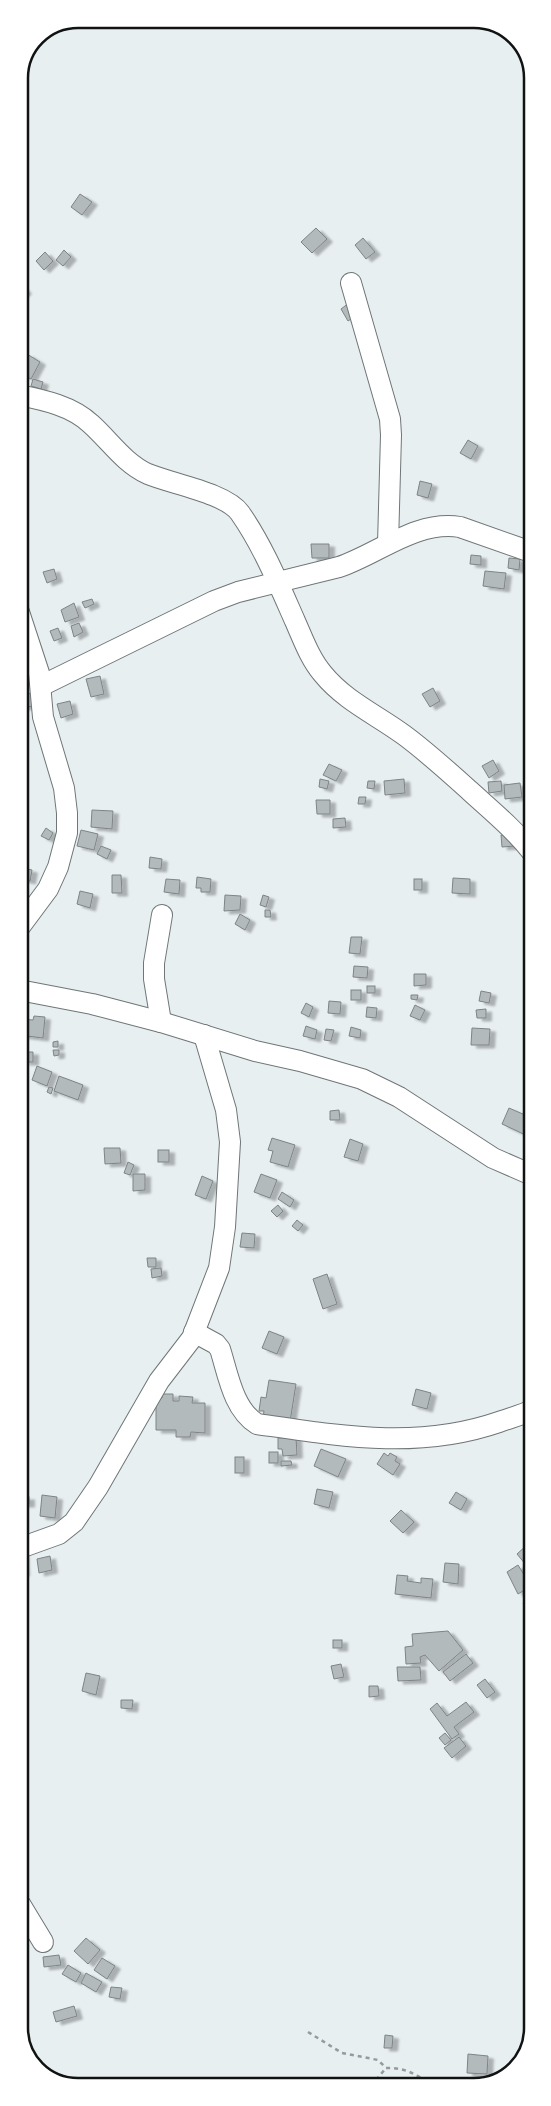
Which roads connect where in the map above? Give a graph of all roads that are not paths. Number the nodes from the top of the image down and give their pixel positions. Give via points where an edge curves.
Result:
1 (351, 283) dead end
2 (28, 397) edge
3 (388, 544) junction
4 (524, 549) edge
5 (278, 583) junction
6 (28, 636) edge
7 (41, 686) junction
8 (524, 843) edge
9 (162, 915) dead end
10 (28, 916) edge
11 (28, 992) edge
12 (161, 1022) junction
13 (204, 1035) junction
14 (524, 1172) edge
15 (194, 1332) junction
16 (524, 1413) edge
17 (28, 1545) edge
18 (28, 1917) edge
19 (43, 1942) dead end

1 - 3 street via 390,419
2 - 5 street via 65,407 91,423 114,449 148,474 225,500 239,511
3 - 4 street via 435,526 450,525
3 - 5 street via 347,565
5 - 7 street via 214,601
5 - 8 street via 322,674 348,698 433,758
6 - 7 street
7 - 10 street via 43,718 64,788 67,833 48,889
9 - 12 street via 154,963
11 - 12 street
12 - 13 street
13 - 14 street via 362,1079 399,1098 492,1158
13 - 15 street via 226,1110 230,1142 219,1268
15 - 16 street via 220,1349 234,1394 244,1414 257,1424 360,1438 412,1439 481,1428
15 - 17 street via 159,1381 74,1522 58,1534
18 - 19 street

